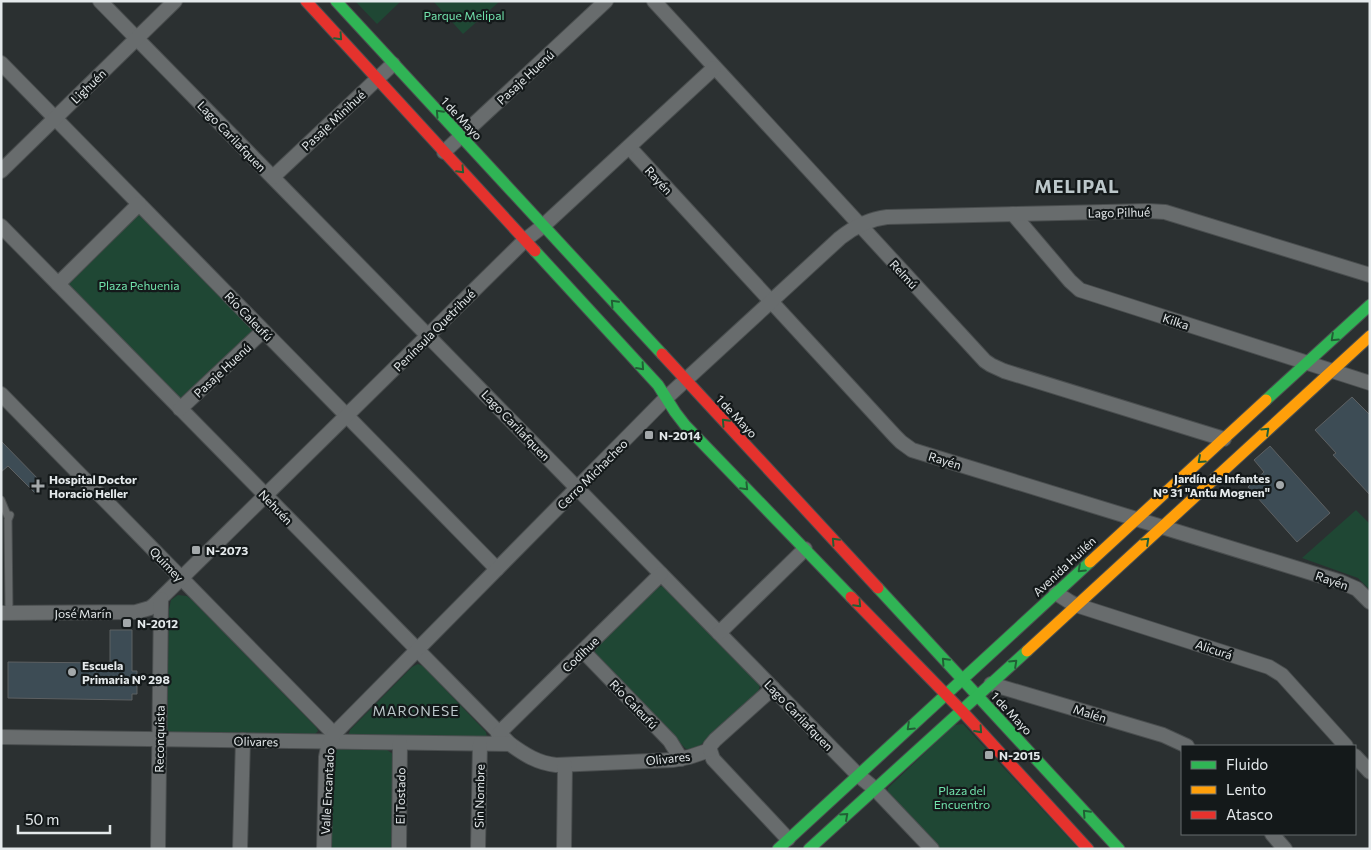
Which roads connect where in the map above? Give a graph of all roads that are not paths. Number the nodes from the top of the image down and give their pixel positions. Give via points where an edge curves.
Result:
1 (100, 1) edge
2 (175, 1) edge
3 (306, 1) edge
4 (336, 1) edge
5 (606, 1) edge
6 (654, 1) edge
7 (137, 39) junction
8 (1, 64) edge
9 (393, 64) junction
10 (714, 68) junction
11 (377, 79) junction
12 (55, 118) junction
13 (460, 136) junction
14 (629, 147) junction
15 (444, 152) junction
16 (1, 171) edge
17 (272, 177) junction
18 (139, 204) junction
19 (1012, 214) junction
20 (859, 225) junction
21 (1, 226) edge
22 (543, 226) junction
23 (525, 240) junction
24 (1370, 276) edge
25 (58, 284) junction
26 (771, 301) junction
27 (1370, 305) edge
28 (263, 331) junction
29 (428, 336) junction
30 (1370, 336) edge
31 (1306, 363) junction
32 (1332, 371) junction
33 (686, 380) junction
34 (1370, 383) edge
35 (1, 394) edge
36 (666, 398) junction
37 (180, 409) junction
38 (347, 416) junction
39 (1224, 439) junction
40 (577, 488) junction
41 (265, 496) junction
42 (1, 500) edge
43 (1137, 519) junction
44 (1162, 527) junction
45 (805, 549) junction
46 (497, 569) junction
47 (661, 574) junction
48 (181, 579) junction
49 (1056, 592) junction
50 (160, 599) junction
51 (1370, 602) edge
52 (1076, 605) junction
53 (5, 613) edge
54 (719, 633) junction
55 (416, 651) junction
56 (583, 651) junction
57 (962, 679) junction
58 (991, 684) junction
59 (773, 688) junction
60 (945, 694) junction
61 (978, 696) junction
62 (962, 711) junction
63 (498, 734) junction
64 (1, 737) edge
65 (332, 738) junction
66 (159, 739) junction
67 (243, 740) junction
68 (400, 743) junction
69 (480, 744) junction
70 (510, 744) junction
71 (1185, 745) edge
72 (1345, 745) edge
73 (710, 750) junction
74 (1356, 757) edge
75 (681, 759) junction
76 (565, 765) junction
77 (1370, 772) edge
78 (858, 775) junction
79 (875, 789) junction
80 (1273, 835) edge
81 (788, 839) junction
82 (158, 849) edge
83 (240, 849) edge
84 (324, 849) edge
85 (399, 849) edge
86 (478, 849) edge
87 (564, 849) edge
88 (778, 849) edge
89 (809, 849) edge
90 (932, 849) edge
91 (1088, 849) edge
92 (1119, 849) edge
93 (1285, 849) edge

1 - 7 street, Lago Carilafquen
2 - 7 street, Lighuén
3 -> 11 main road
4 - 9 main road, 1 de Mayo
5 - 13 street, Pasaje Huenú
6 - 10 street, Relmú
7 - 12 street, Lighuén
7 - 17 street, Lago Carilafquen
8 - 12 street, Río Caleufú
9 - 11 street, Pasaje Minihué
13 -> 9 main road, 1 de Mayo
10 - 14 street, Península Quetrihué
10 - 20 street, Relmú
11 - 15 main road
11 - 17 street, Pasaje Minihué
12 - 16 street, Lighuén
12 - 18 street, Río Caleufú
13 - 15 street, Pasaje Huenú
13 - 22 main road, 1 de Mayo
14 - 22 street, Península Quetrihué
14 - 26 street, Rayén
15 -> 23 main road
17 - 29 street, Lago Carilafquen
18 - 25 street
18 - 28 street, Río Caleufú
19 - 20 street, Lago Pilhué via 887,217
19 - 24 street, Lago Pilhué via 1165,212
19 - 31 street, Kilka via 1080,290
20 - 26 street, Cerro Michacheo via 840,238
20 - 39 street, Relmú via 991,366
21 - 25 street, Nehuén
22 - 23 street, Península Quetrihué
33 -> 22 main road, 1 de Mayo
23 - 29 street, Península Quetrihué
23 -> 36 main road
25 - 37 street, Nehuén
26 - 33 street, Cerro Michacheo
26 - 43 street, Rayén via 895,436 912,450
27 -> 31 main road, Avenida Huilén
28 - 37 street, Pasaje Huenú
28 - 38 street, Río Caleufú
29 - 38 street, Península Quetrihué
29 - 40 street, Lago Carilafquen
30 - 32 main road
31 - 32 street, Kilka
31 - 39 main road, Avenida Huilén
32 - 34 street, Kilka
44 -> 32 main road
33 - 36 street, Cerro Michacheo
57 -> 33 main road, 1 de Mayo
35 - 48 street, Quimey
36 - 40 street, Cerro Michacheo
36 -> 45 main road via 686,425
37 - 41 street, Nehuén
38 - 41 street, Península Quetrihué
38 - 46 street, Río Caleufú
39 -> 43 main road, Avenida Huilén
40 - 46 street, Cerro Michacheo
40 - 47 street, Lago Carilafquen
41 - 48 street, Península Quetrihué
41 - 55 street, Nehuén
42 - 53 lane via 9,516
43 - 44 street, Rayén
43 -> 49 main road, Avenida Huilén
44 - 51 street, Rayén via 1341,582 1357,589
52 -> 44 main road
45 - 54 street
45 -> 60 main road
46 - 55 street, Cerro Michacheo
47 - 54 street, Lago Carilafquen
47 - 56 street, Codihue
48 - 50 street, Península Quetrihué
48 - 65 street, Quimey
49 - 52 street, Alicurá
49 - 57 main road, Avenida Huilén
50 - 53 street, José Marín via 150,608 136,612
50 - 66 street, Reconquista
58 -> 52 main road
52 - 72 street, Alicurá via 1269,667 1282,675
54 - 59 street, Lago Carilafquen
55 - 63 street, Nehuén
55 - 65 street, Cerro Michacheo
56 - 63 street, Codihue
56 - 75 street, Río Caleufú via 670,741
57 - 60 main road, Avenida Huilén
57 - 61 main road, 1 de Mayo
58 - 61 main road
58 - 71 street, Malén via 1163,735
59 - 73 street via 712,742
59 - 78 street, Lago Carilafquen
60 - 62 main road
60 -> 78 main road, Avenida Huilén
61 - 62 main road
92 -> 61 main road, 1 de Mayo
62 - 79 main road
62 -> 91 main road
63 - 70 street, Nehuén
64 - 66 street, Olivares
65 - 67 street, Olivares
65 - 68 street, Olivares
65 - 84 street, Valle Encantado via 326,757
66 - 67 street, Olivares
66 - 82 street, Reconquista
67 - 83 street
68 - 69 street, Olivares
68 - 85 street, El Tostado
69 - 70 street, Olivares
69 - 86 street, Sin Nombre
70 - 76 street, Nehuén via 540,762
73 - 75 street, Olivares
73 - 81 street via 713,759
74 - 77 street
75 - 76 street, Olivares
76 - 87 street
78 - 79 street, Lago Carilafquen
78 - 81 main road, Avenida Huilén
89 -> 79 main road
79 - 90 street, Lago Carilafquen
80 - 93 street
81 - 88 main road, Avenida Huilén

